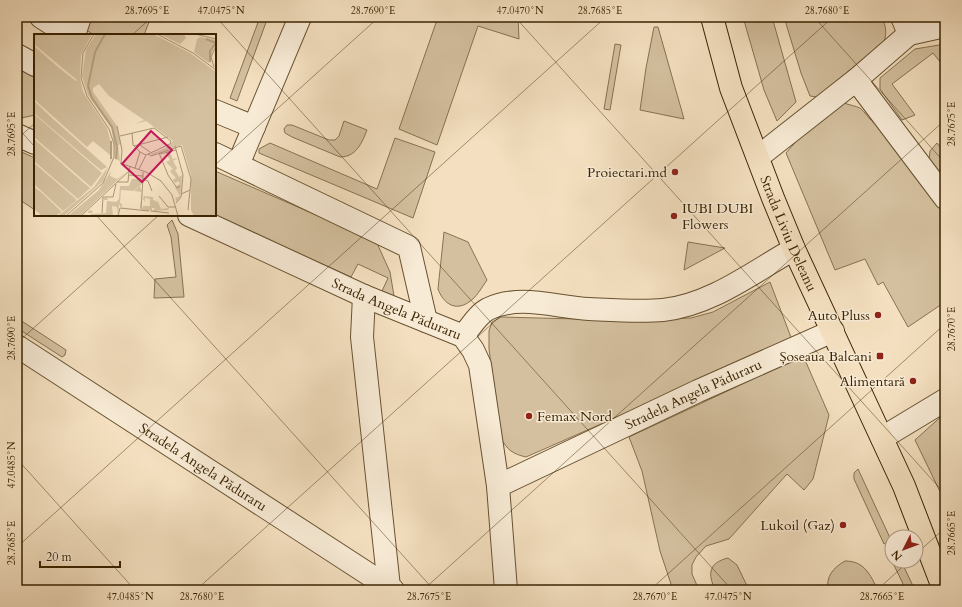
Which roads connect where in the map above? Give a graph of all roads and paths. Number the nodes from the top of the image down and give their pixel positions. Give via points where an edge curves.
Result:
1 (41, 17) edge
2 (80, 17) edge
3 (300, 17) edge
4 (712, 17) edge
5 (906, 26) edge
6 (945, 26) edge
7 (67, 34) edge
8 (74, 34) edge
9 (17, 55) edge
10 (34, 64) edge
11 (856, 80) junction
12 (216, 111) edge
13 (254, 127) junction
14 (17, 135) edge
15 (34, 143) edge
16 (216, 154) edge
17 (758, 157) junction
18 (238, 165) junction
19 (945, 198) edge
20 (191, 216) edge
21 (794, 249) junction
22 (364, 296) junction
23 (426, 321) junction
24 (832, 331) junction
25 (463, 336) junction
26 (17, 346) edge
27 (945, 400) edge
28 (882, 438) junction
29 (498, 486) junction
30 (904, 486) junction
31 (945, 554) edge
32 (391, 589) edge
33 (506, 590) edge
34 (944, 590) edge

1 - 7 street
2 - 8 street
3 - 13 street
4 - 17 main road, Strada Liviu Deleanu via 730,88
5 - 6 street
5 - 11 street
9 - 10 street
11 - 17 street
11 - 19 street
12 - 13 street
13 - 18 street
14 - 15 street
16 - 18 street
17 - 21 main road, Strada Liviu Deleanu
18 - 23 street via 409,247
20 - 22 street, Strada Angela Păduraru
21 - 24 main road, Strada Liviu Deleanu
21 - 25 street via 709,297 685,305 662,310 589,309 541,302 510,301 486,310
22 - 23 street, Strada Angela Păduraru
22 - 32 street, Stradela Angela Păduraru via 362,337
23 - 25 street, Strada Angela Păduraru
24 - 28 main road, Strada Liviu Deleanu
24 - 29 street, Stradela Angela Păduraru
25 - 29 street, Strada Angela Păduraru via 480,365
26 - 32 street, Stradela Angela Păduraru
27 - 28 street
28 - 30 main road, Strada Liviu Deleanu
29 - 33 street
30 - 31 main road, Strada Liviu Deleanu
30 - 34 main road, Strada Liviu Deleanu

